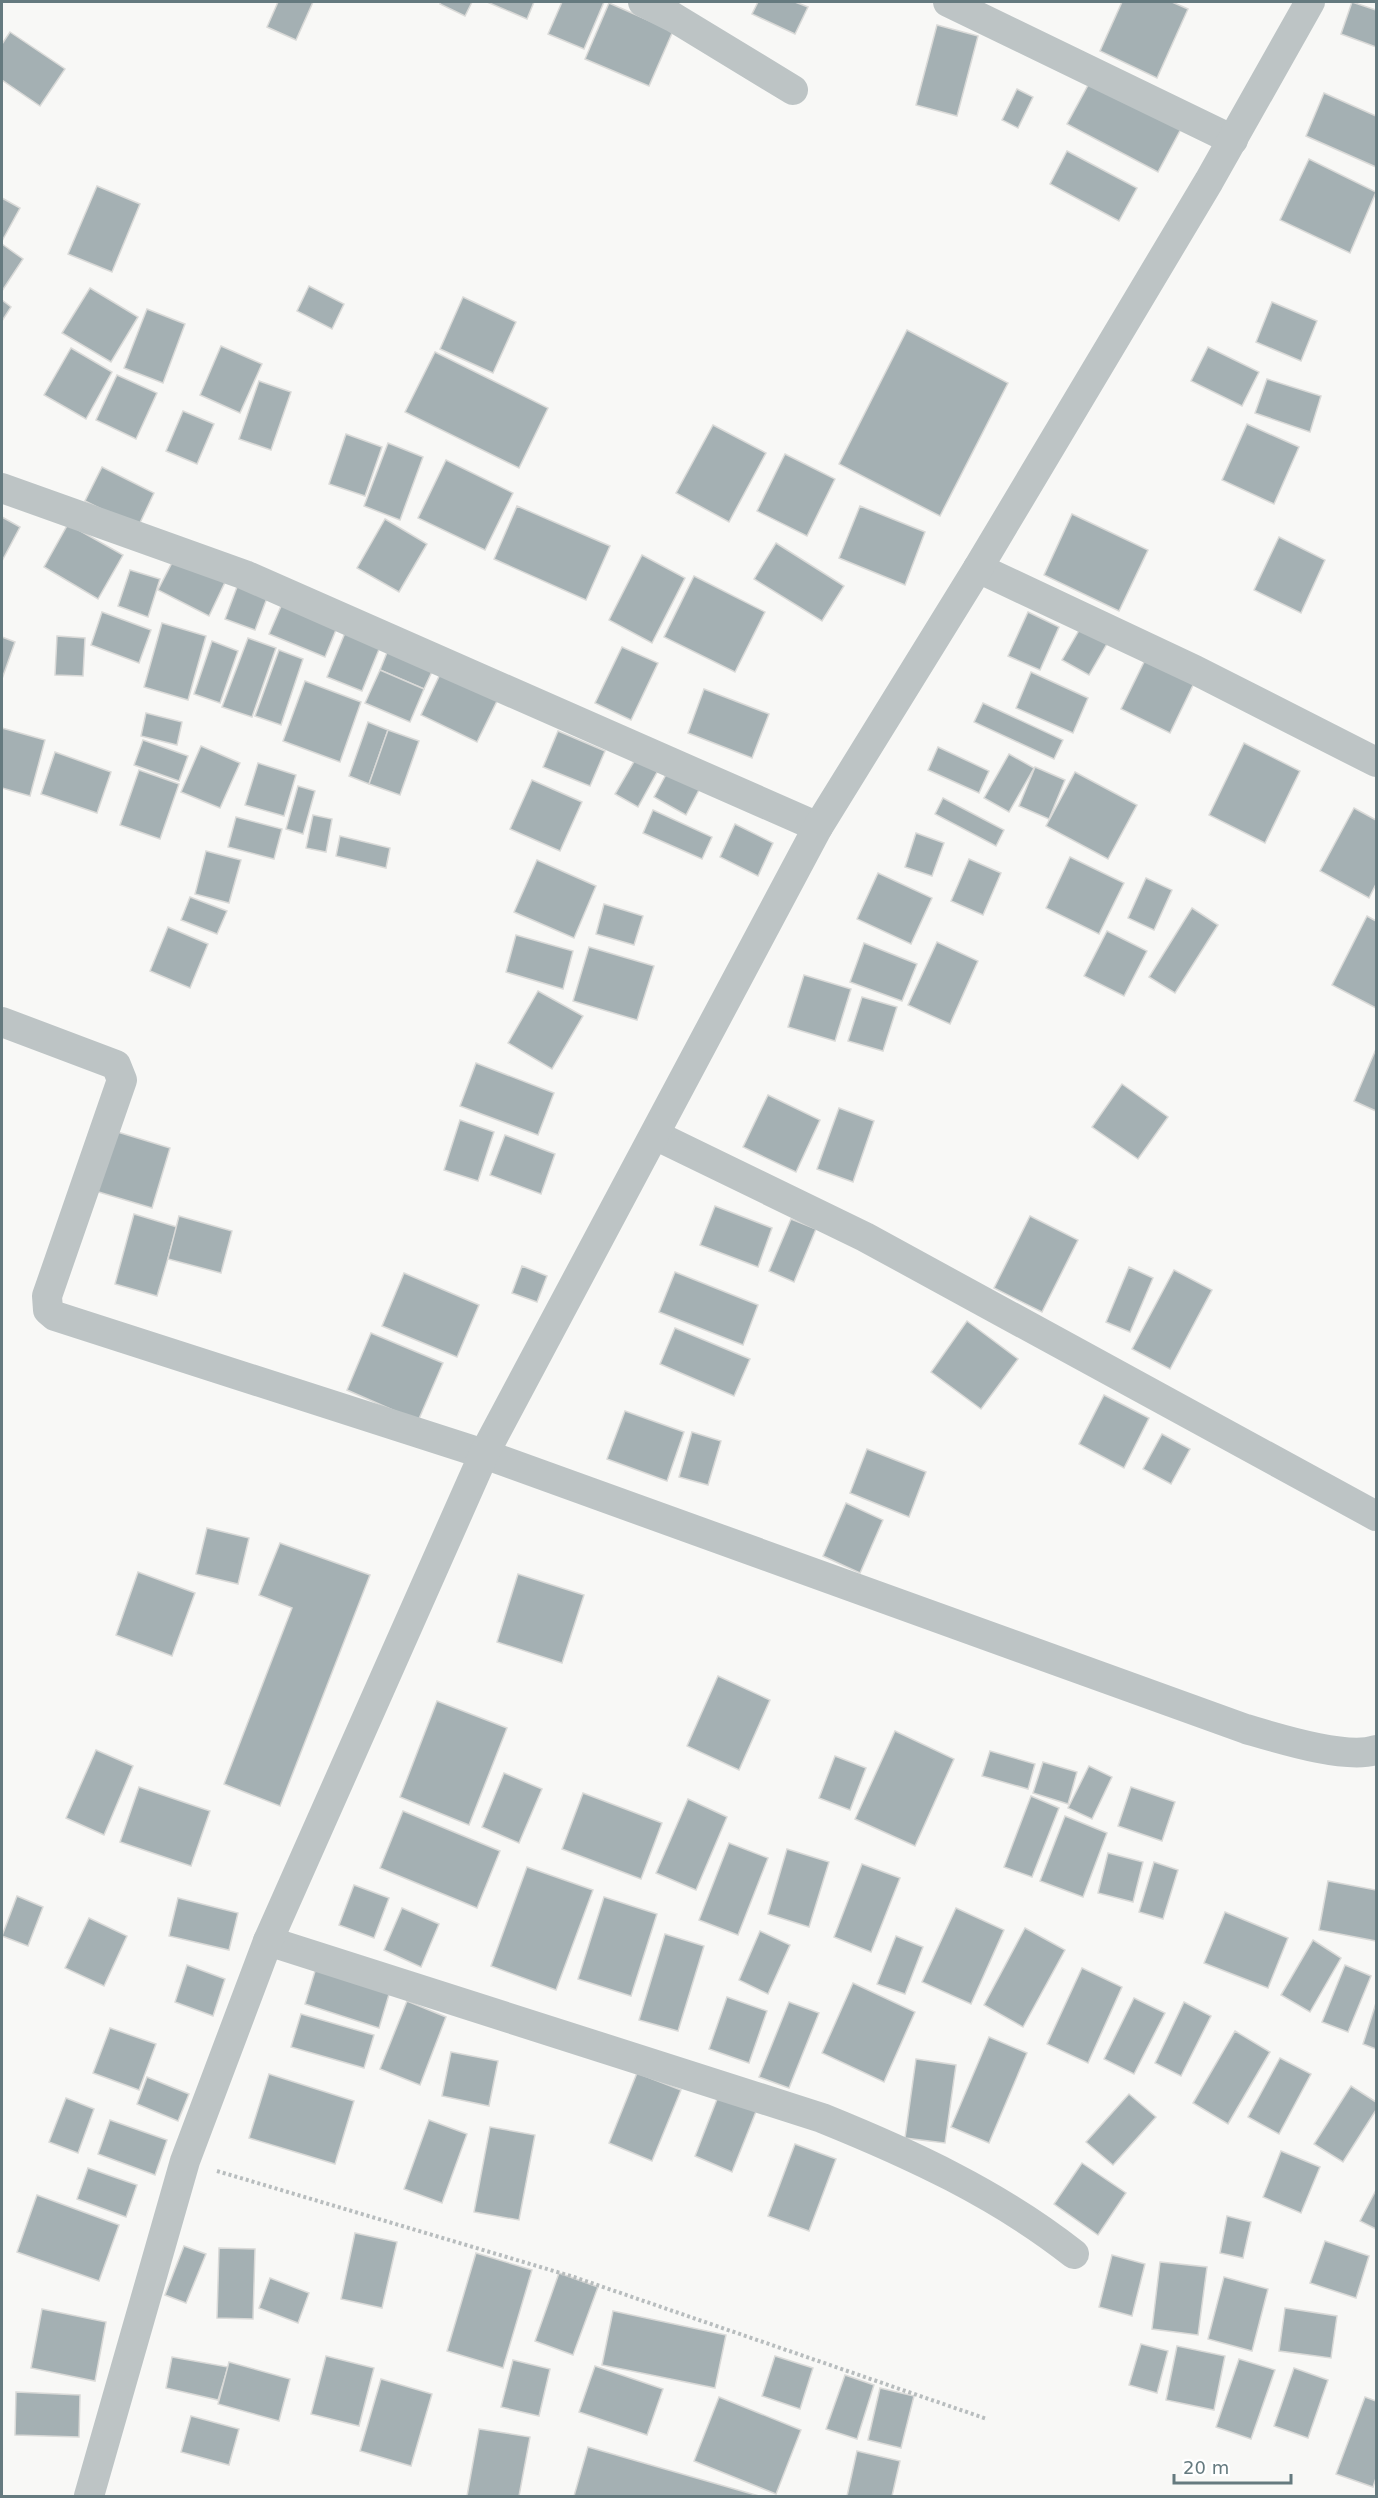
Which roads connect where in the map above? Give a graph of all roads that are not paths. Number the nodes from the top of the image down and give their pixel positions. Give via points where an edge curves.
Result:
1 (643, 2) edge
2 (948, 2) edge
3 (1310, 2) edge
4 (793, 90) dead end
5 (1233, 140) junction
6 (2, 488) edge
7 (978, 568) junction
8 (1377, 762) edge
9 (818, 827) junction
10 (2, 1022) edge
11 (655, 1135) junction
12 (484, 1454) junction
13 (1377, 1516) edge
14 (1377, 1750) edge
15 (268, 1941) junction
16 (1074, 2254) dead end
17 (89, 2496) edge

1 - 4 street
2 - 5 street
3 - 5 street
5 - 7 street
6 - 9 street via 245,575
7 - 8 street via 1195,670
7 - 9 street
9 - 11 street
10 - 12 street via 116,1065 122,1080 47,1296 48,1310 67,1320
11 - 12 street
11 - 13 street via 865,1237
12 - 14 street via 1246,1729 1296,1744 1359,1752
12 - 15 street
15 - 16 street via 822,2118 899,2150 986,2194
15 - 17 street via 185,2161

